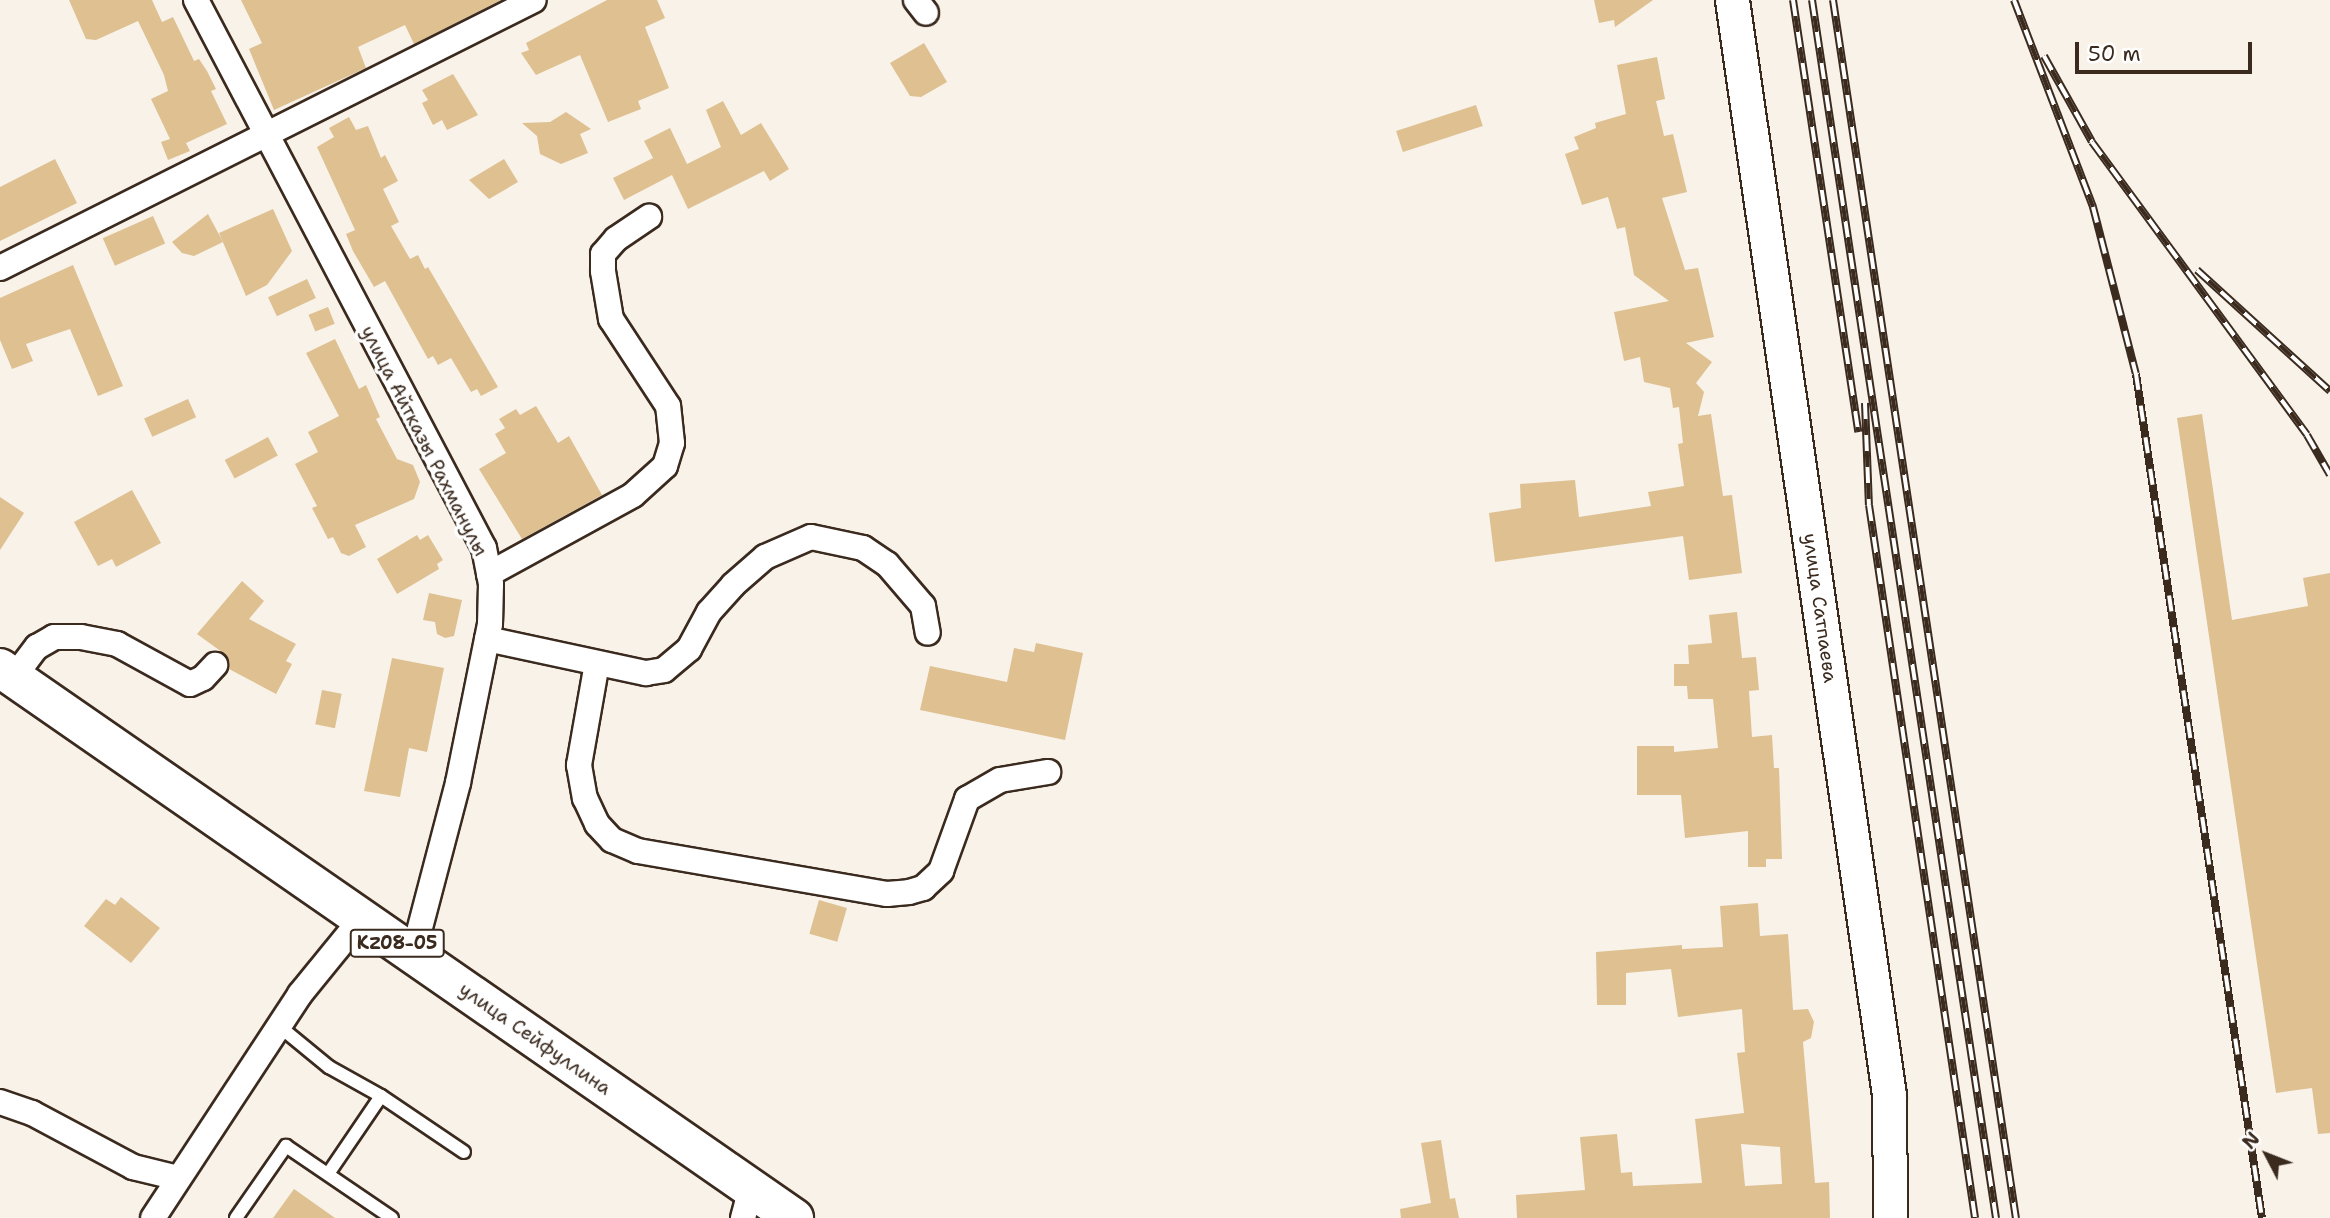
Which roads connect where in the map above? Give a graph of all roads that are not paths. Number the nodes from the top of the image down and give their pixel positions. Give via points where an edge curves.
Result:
1 (196, 0) edge
2 (534, 0) edge
3 (1732, 0) edge
4 (264, 135) junction
5 (649, 218) dead end
6 (0, 268) edge
7 (489, 575) junction
8 (928, 634) dead end
9 (487, 639) junction
10 (597, 663) junction
11 (215, 665) dead end
12 (7, 673) edge
13 (1048, 772) dead end
14 (362, 918) junction
15 (413, 954) junction
16 (279, 1026) junction
17 (381, 1096) junction
18 (0, 1102) edge
19 (464, 1152) dead end
20 (328, 1174) junction
21 (178, 1178) junction
22 (747, 1203) edge
23 (153, 1218) edge
24 (236, 1218) edge
25 (392, 1218) edge
26 (794, 1218) edge
27 (1890, 1218) edge

1 - 4 street, улица Айтказы Рахманулы
2 - 4 street
3 - 27 street, улица Сатпаева via 1889,1095
4 - 6 street
4 - 7 street, улица Айтказы Рахманулы via 484,548
5 - 7 street via 616,239 603,254 603,271 611,319 668,406 673,435 664,466 633,495
7 - 9 street, улица Айтказы Рахманулы
8 - 10 street via 923,606 887,564 863,548 811,537 765,558 733,585 709,612 689,649 664,670 646,673
9 - 10 street
9 - 15 street, улица Айтказы Рахманулы via 458,783
10 - 13 street via 579,765 585,798 597,824 612,840 638,851 887,894 909,892 923,888 941,871 967,799 1000,780
11 - 12 street via 190,684 117,644 54,637
12 - 14 main road, улица Сейфуллина / KZ08-05
14 - 15 main road, улица Сейфуллина / KZ08-05
14 - 16 street
15 - 22 main road, улица Сейфуллина / KZ08-05
16 - 17 lane via 329,1066
16 - 21 street
17 - 19 lane
17 - 20 lane
18 - 21 street via 32,1113 132,1167
20 - 24 lane via 286,1146
20 - 25 lane
21 - 23 street
22 - 26 main road, улица Сейфуллина / KZ08-05

